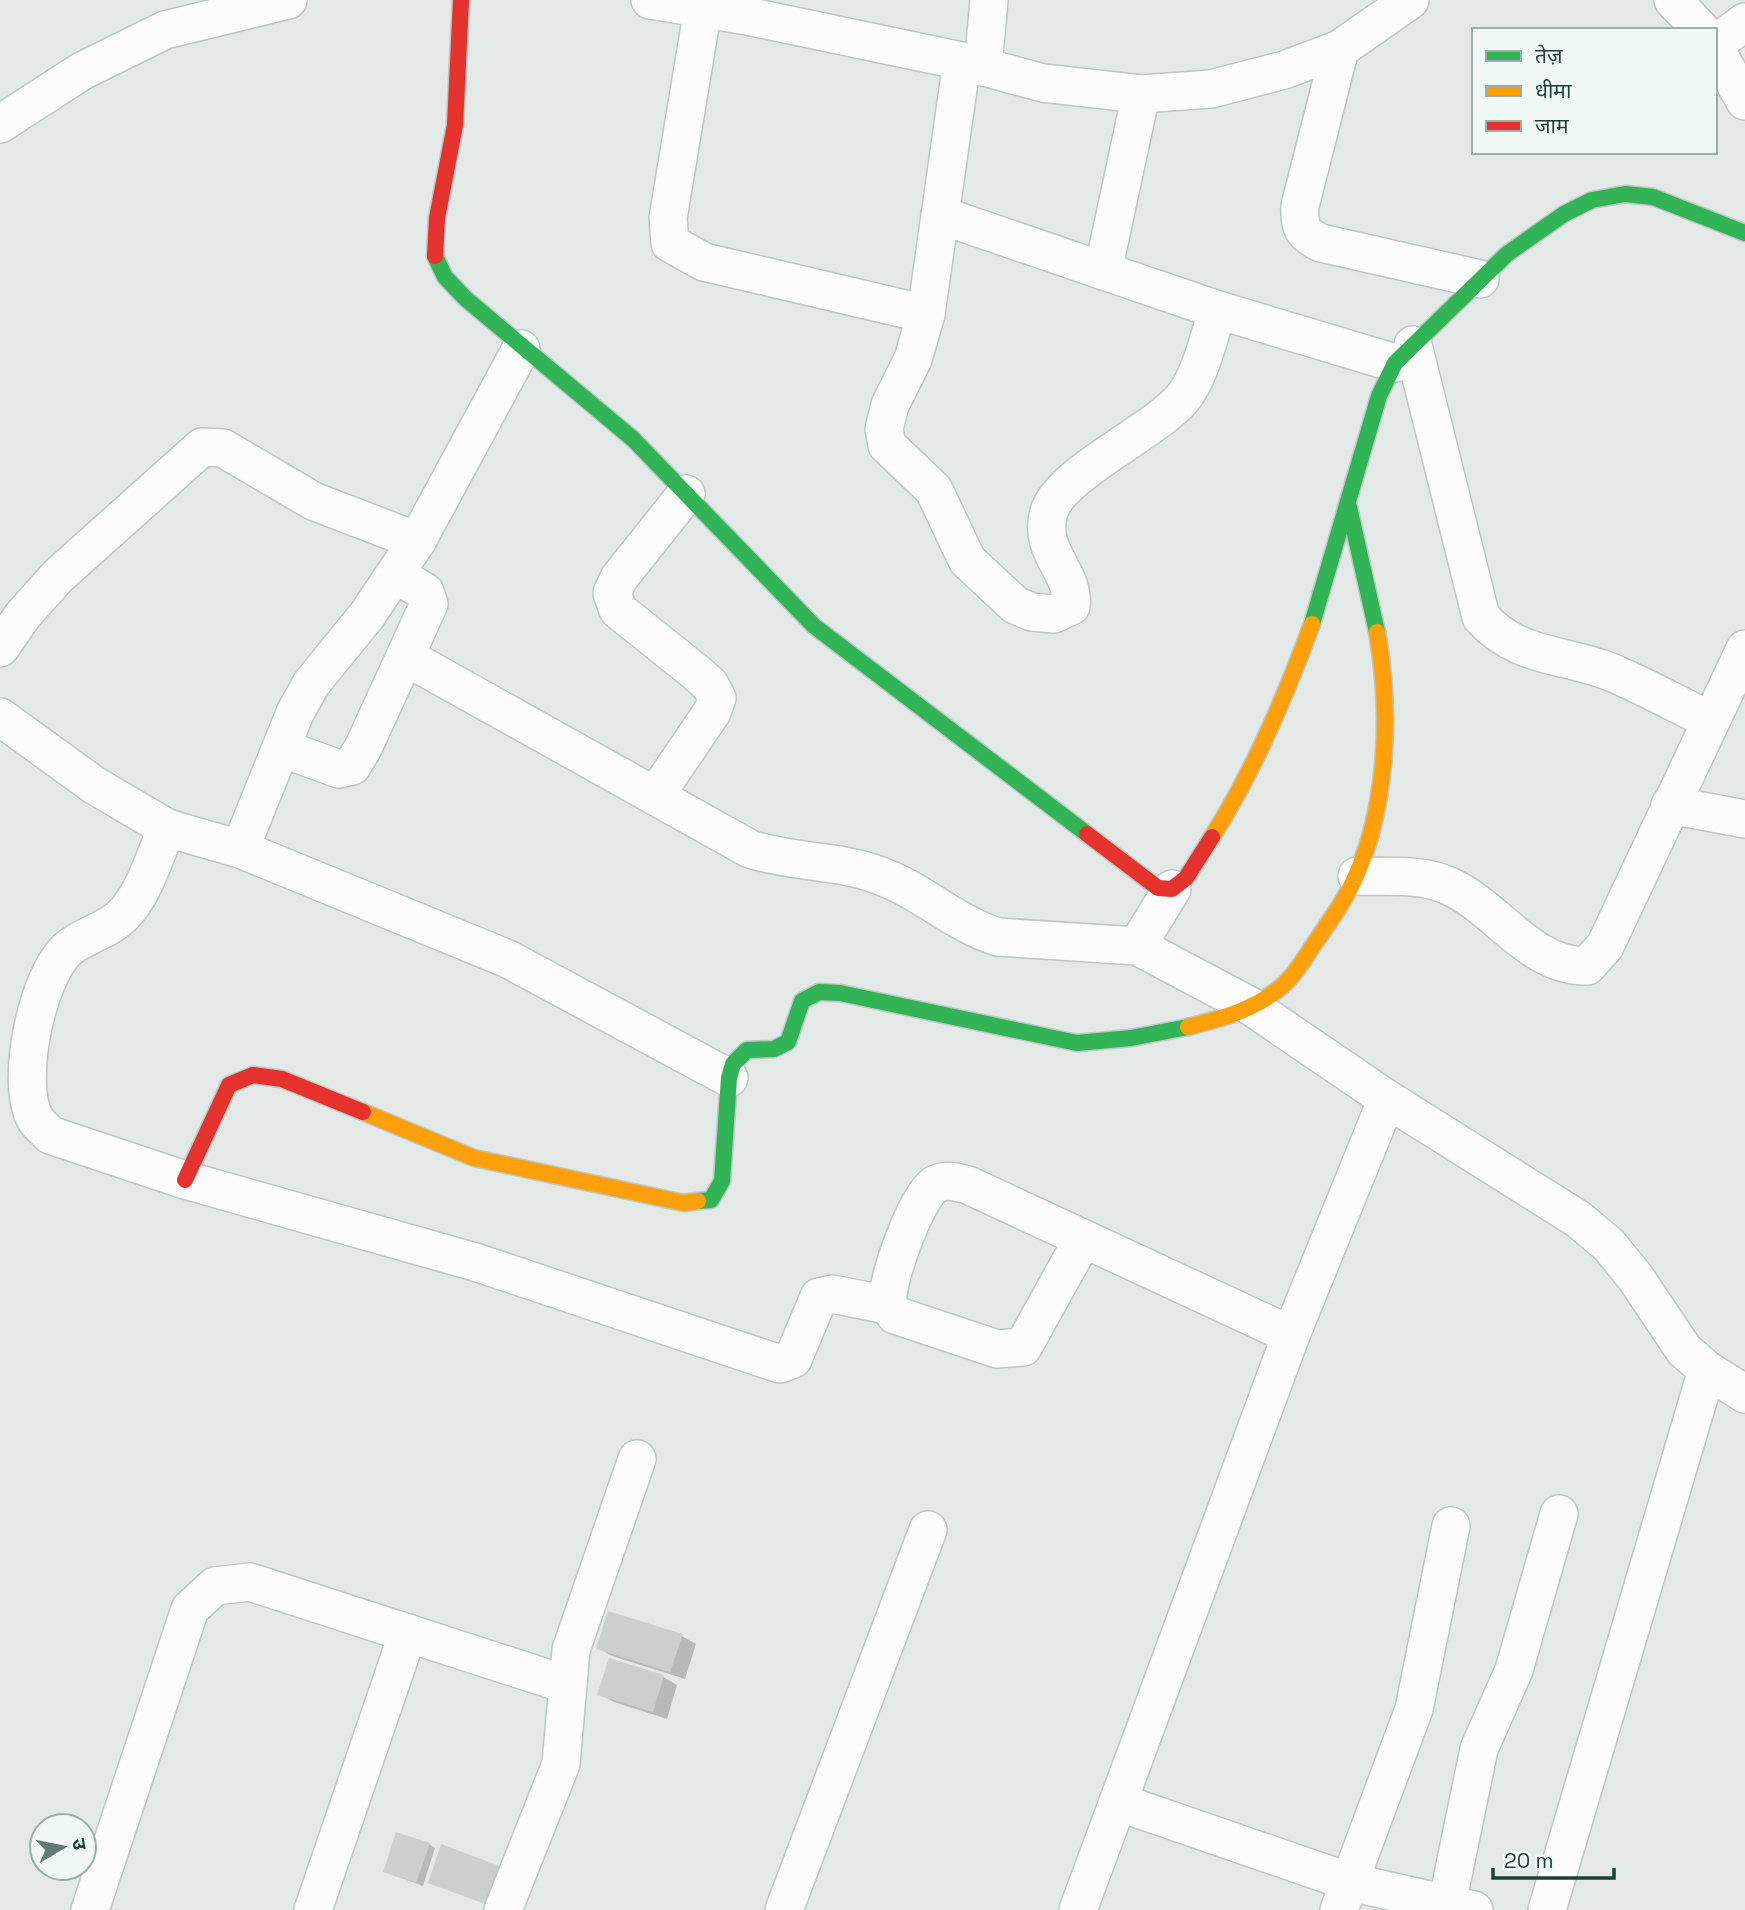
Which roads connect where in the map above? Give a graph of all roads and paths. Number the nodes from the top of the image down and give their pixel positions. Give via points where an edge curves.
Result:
1 (288, 0) edge
2 (461, 0) edge
3 (650, 0) edge
4 (989, 0) edge
5 (1410, 0) edge
6 (1673, 0) edge
7 (703, 8) junction
8 (748, 8) edge
9 (1745, 22) edge
10 (1699, 28) edge
11 (1717, 44) edge
12 (1340, 49) junction
13 (1717, 50) edge
14 (973, 64) junction
15 (1141, 94) junction
16 (1745, 101) edge
17 (0, 124) edge
18 (940, 215) junction
19 (1745, 233) edge
20 (1103, 271) junction
21 (1480, 279) junction
22 (1218, 310) junction
23 (926, 314) junction
24 (521, 349) junction
25 (1404, 354) junction
26 (686, 495) junction
27 (1347, 501) junction
28 (417, 541) junction
29 (395, 574) junction
30 (0, 648) edge
31 (1745, 649) edge
32 (406, 657) junction
33 (0, 716) edge
34 (1710, 720) junction
35 (281, 748) junction
36 (655, 796) junction
37 (1670, 805) junction
38 (1745, 819) edge
39 (167, 828) junction
40 (240, 849) junction
41 (1357, 876) junction
42 (1172, 889) junction
43 (1137, 946) junction
44 (1252, 1007) junction
45 (729, 1078) junction
46 (14, 1093) edge
47 (1387, 1099) junction
48 (185, 1180) junction
49 (1083, 1239) junction
50 (888, 1305) junction
51 (1291, 1335) junction
52 (1707, 1370) junction
53 (1745, 1394) edge
54 (637, 1459) dead end
55 (1559, 1514) dead end
56 (1451, 1526) dead end
57 (928, 1531) dead end
58 (408, 1633) junction
59 (568, 1685) junction
60 (1118, 1802) junction
61 (1345, 1896) edge
62 (1460, 1907) edge
63 (90, 1910) edge
64 (313, 1910) edge
65 (503, 1910) edge
66 (784, 1910) edge
67 (1078, 1910) edge
68 (1547, 1910) edge

1 - 17 street via 165,30 82,72
2 - 24 street via 456,116 435,258 446,279
3 - 7 street
4 - 14 street
5 - 12 street
6 - 10 street
7 - 8 street
7 - 23 street via 668,218 670,243 704,262
8 - 14 street
9 - 11 street
12 - 15 street via 1211,89
12 - 21 street via 1300,206 1299,223 1305,236
13 - 16 street
14 - 15 street via 1043,83
14 - 18 street
15 - 20 street
18 - 20 street
18 - 23 street
19 - 21 street via 1653,197 1625,194 1591,200 1564,214
20 - 22 street
21 - 25 street
22 - 23 street via 1192,385 1181,400 1065,487 1052,502 1047,533 1050,552 1073,591 1071,606 1054,614 1015,605 967,561 934,490 887,446 884,429 890,405 917,348
22 - 25 street
24 - 26 street via 607,415
24 - 28 street
25 - 27 street via 1379,396
25 - 34 street via 1481,617 1497,635 1523,648 1612,672
26 - 36 street via 612,593 618,610 698,674 718,698
26 - 42 street via 814,626 1143,878 1158,888
27 - 41 street via 1384,687 1382,755
27 - 42 street via 1310,634 1252,772 1220,829 1186,878
28 - 29 street
28 - 30 street via 313,501 223,448 202,447 58,576
29 - 32 street via 425,592 429,604
29 - 35 street via 311,684
31 - 34 street
32 - 35 street via 352,766 339,769
32 - 36 street
33 - 39 street via 93,785
34 - 37 street
35 - 40 street
36 - 43 street via 750,849 878,874 978,931 1015,940
37 - 38 street
37 - 41 street via 1605,947 1587,966 1569,966 1547,958 1448,885 1423,878
39 - 40 street
39 - 46 street via 124,915 69,948 53,967 40,995
40 - 45 street via 508,959
41 - 44 street via 1299,967 1277,991
42 - 43 street
43 - 44 street
44 - 45 street via 1218,1019 1083,1043 819,992 802,1001 788,1042 774,1049 747,1050 733,1064
44 - 47 street
45 - 48 street via 722,1181 711,1200 684,1203 474,1158 282,1079 253,1075 229,1085
46 - 48 street via 50,1135
47 - 51 street
47 - 52 street via 1578,1219 1609,1245 1684,1350
48 - 50 street via 475,1262 780,1364 793,1359 819,1297 832,1294
49 - 50 street via 1023,1347 997,1349 895,1315
49 - 50 street via 968,1185 951,1180 934,1184 918,1205 888,1289
49 - 51 street
51 - 60 street
52 - 53 street
52 - 68 street
54 - 59 street via 571,1650
55 - 62 street via 1514,1670 1479,1749
56 - 61 street via 1414,1709
57 - 66 street
58 - 59 street
58 - 63 street via 250,1582 215,1586 190,1609
58 - 64 street
59 - 65 street via 561,1764
60 - 61 street
60 - 67 street
61 - 62 street

